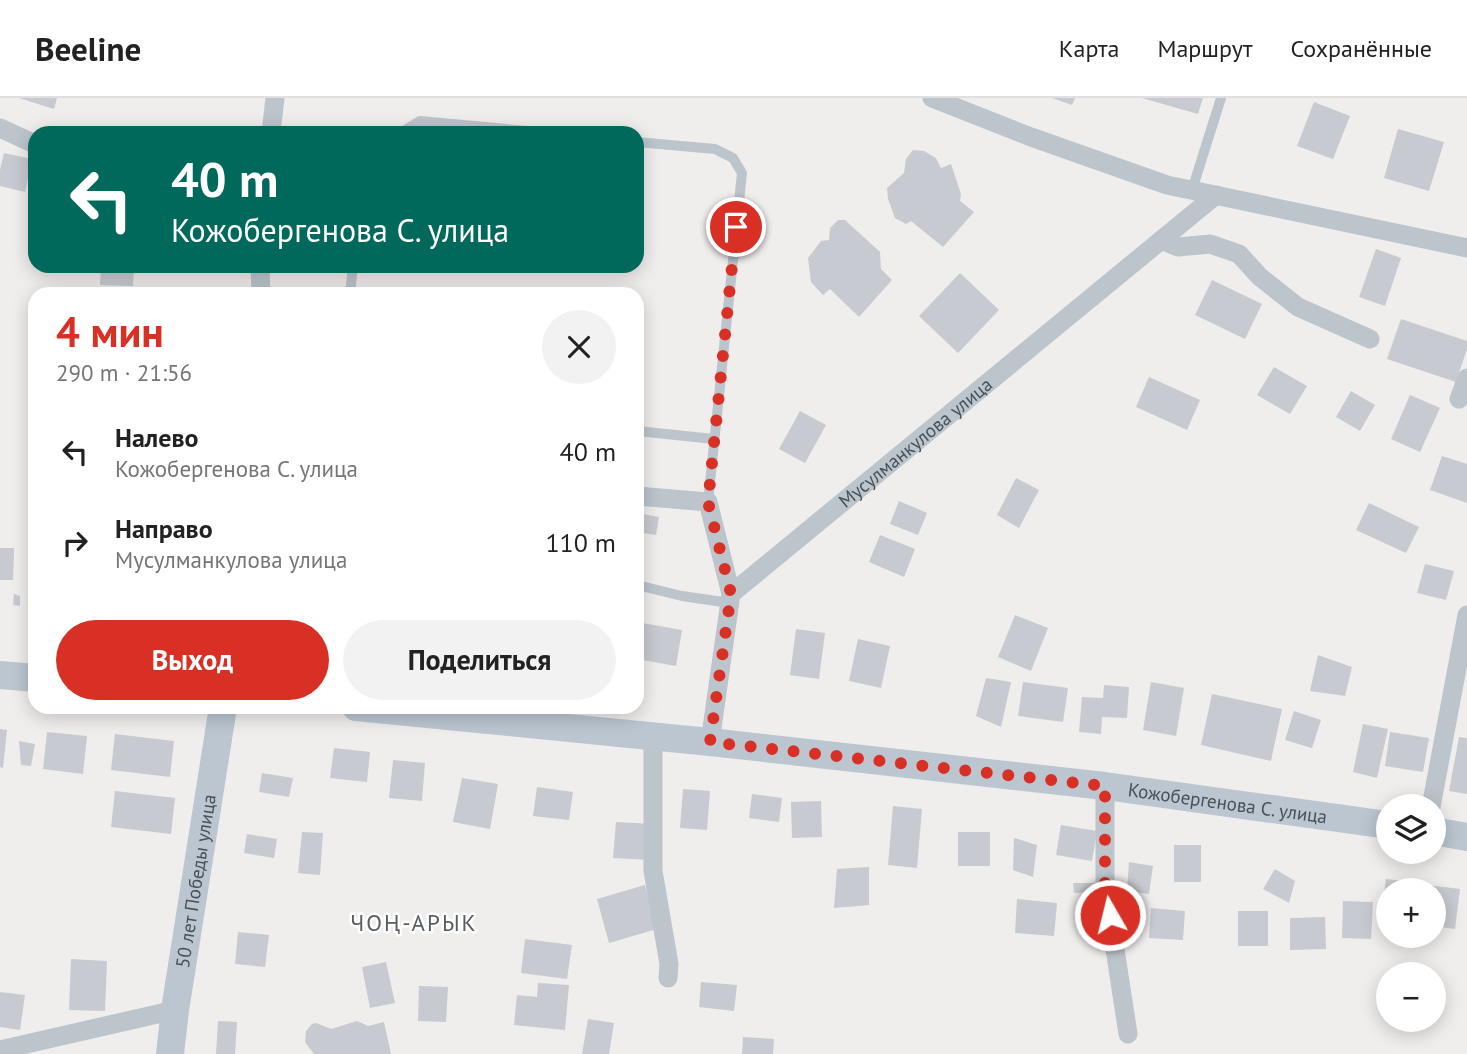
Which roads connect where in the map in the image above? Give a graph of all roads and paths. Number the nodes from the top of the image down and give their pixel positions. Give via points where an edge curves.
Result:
1 (275, 98) edge
2 (932, 98) edge
3 (1221, 98) edge
4 (272, 126) edge
5 (412, 126) edge
6 (473, 126) edge
7 (0, 128) edge
8 (28, 141) edge
9 (644, 143) edge
10 (1192, 190) junction
11 (1216, 195) junction
12 (1161, 240) junction
13 (1467, 248) edge
14 (1370, 339) dead end
15 (1467, 378) edge
16 (1459, 399) dead end
17 (644, 432) edge
18 (714, 439) junction
19 (644, 497) edge
20 (708, 502) junction
21 (644, 588) edge
22 (730, 598) junction
23 (1467, 615) edge
24 (0, 675) edge
25 (28, 677) edge
26 (222, 714) edge
27 (425, 714) edge
28 (653, 737) junction
29 (710, 742) junction
30 (1105, 786) junction
31 (1433, 794) edge
32 (1376, 823) edge
33 (1446, 833) edge
34 (1467, 837) edge
35 (668, 978) dead end
36 (175, 1010) junction
37 (1128, 1034) dead end
38 (0, 1050) edge
39 (170, 1054) edge

1 - 4 street
2 - 10 street via 1080,155
3 - 10 lane
5 - 6 lane via 420,121
7 - 8 street
9 - 18 lane via 715,149 733,158 742,173
10 - 11 street
11 - 12 street, Мусулманкулова улица
11 - 13 street
12 - 14 street via 1178,247 1210,244 1239,254 1298,307
12 - 22 street, Мусулманкулова улица
15 - 16 street
17 - 18 lane
18 - 20 lane
19 - 20 street
20 - 22 street
21 - 22 lane via 682,596
22 - 29 street
23 - 31 street
24 - 25 main road
26 - 36 main road, 50 лет Победы улица
27 - 28 main road, Кожобергенова С. улица
28 - 29 main road, Кожобергенова С. улица
28 - 35 street via 653,871
29 - 30 main road, Кожобергенова С. улица
30 - 32 main road, Кожобергенова С. улица
30 - 37 street via 1105,884
33 - 34 main road
36 - 38 street
36 - 39 main road, 50 лет Победы улица

